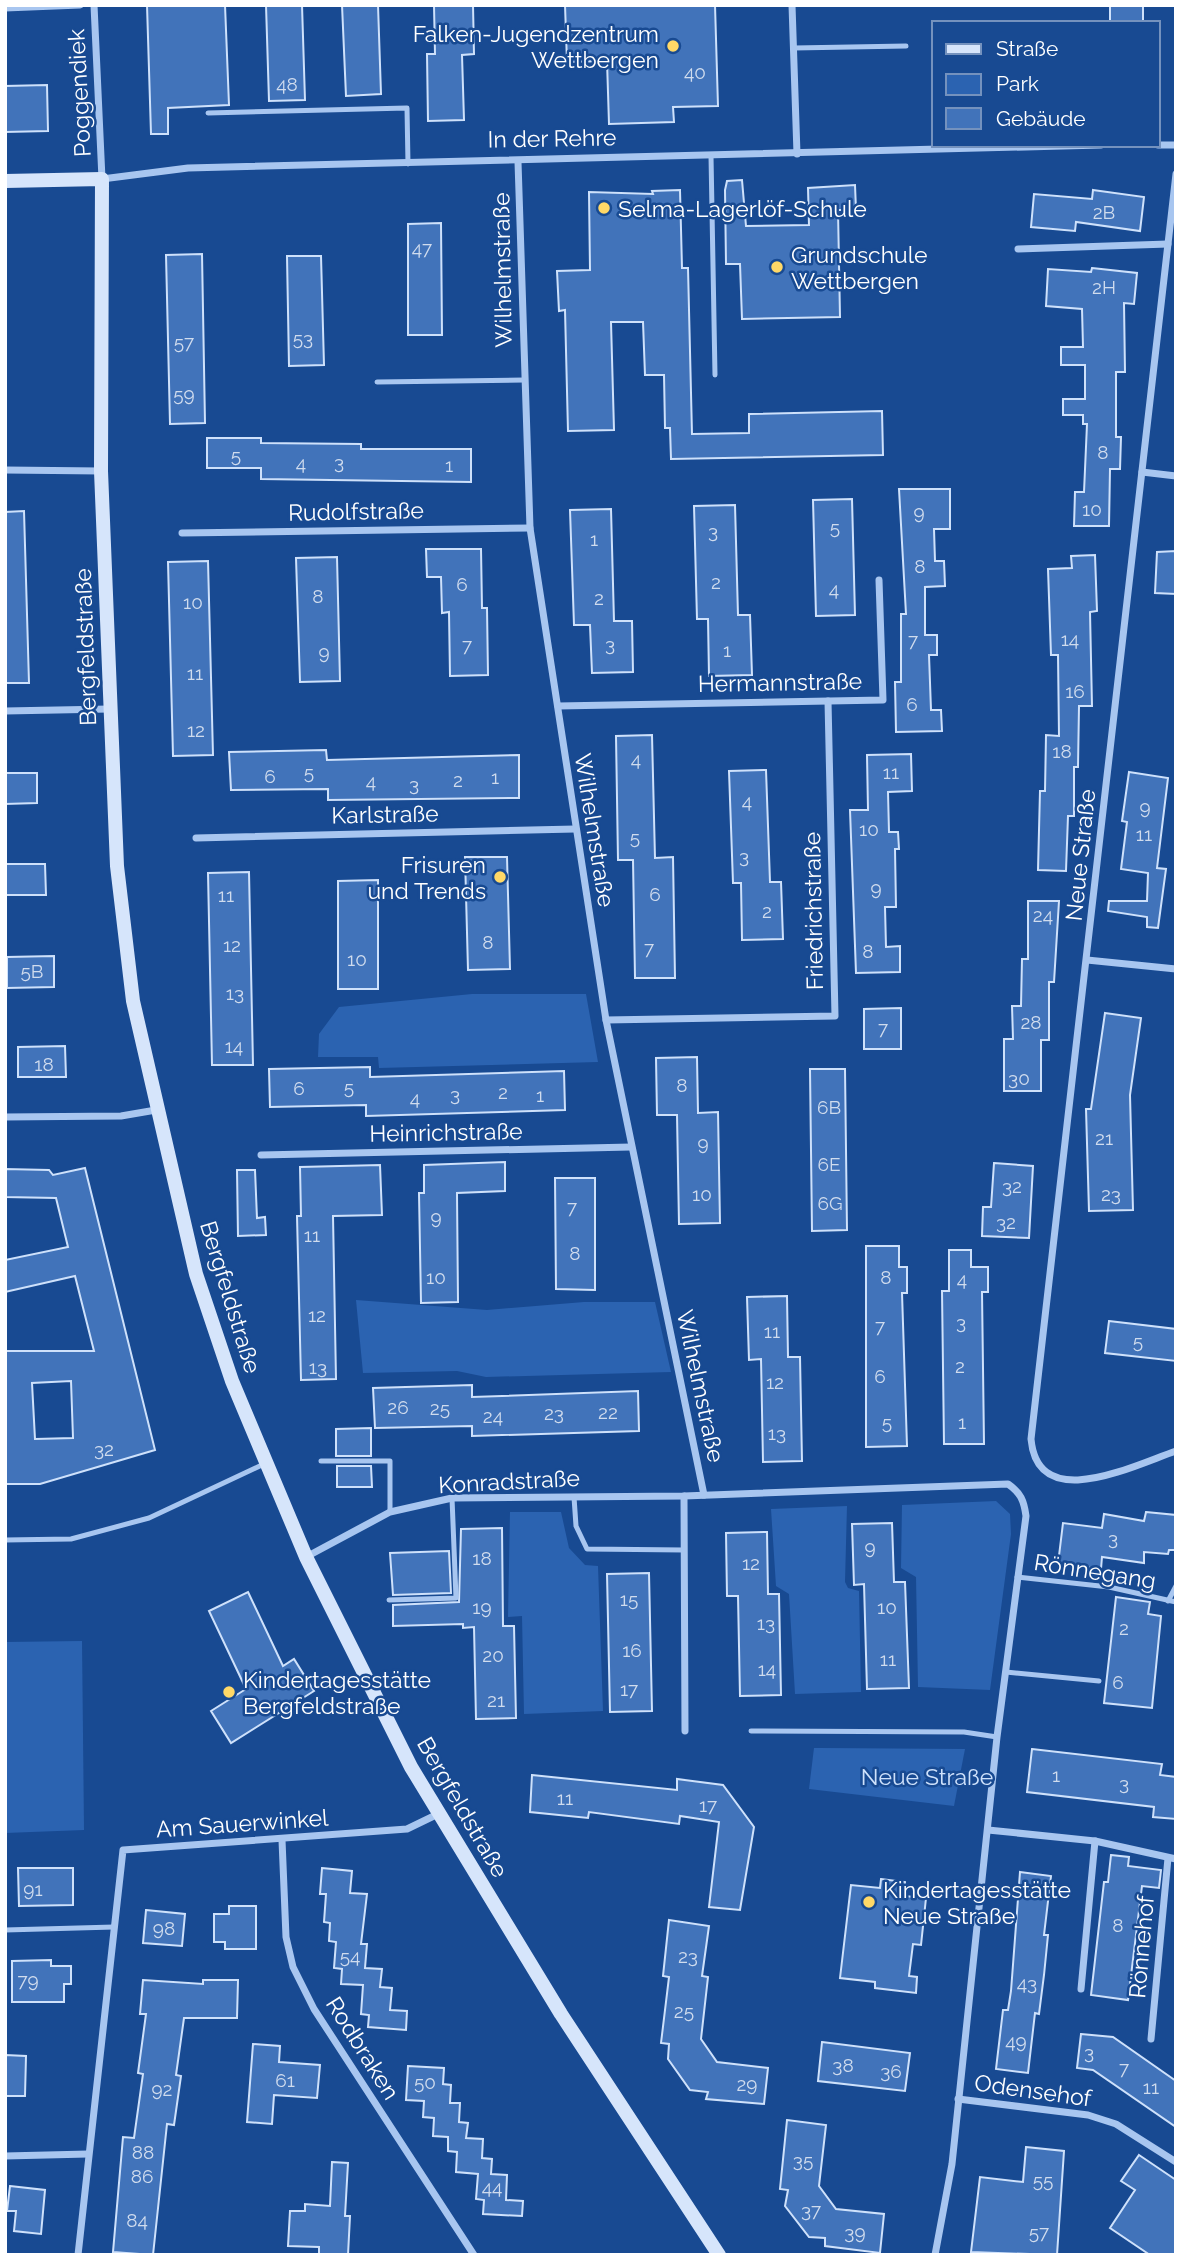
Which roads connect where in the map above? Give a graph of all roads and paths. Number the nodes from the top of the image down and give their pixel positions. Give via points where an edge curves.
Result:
1 (80, 5) edge
2 (94, 5) edge
3 (792, 5) edge
4 (5, 8) edge
5 (906, 46) dead end
6 (794, 48) junction
7 (208, 113) dead end
8 (1033, 147) edge
9 (797, 154) junction
10 (711, 156) junction
11 (518, 162) junction
12 (408, 164) junction
13 (1176, 174) edge
14 (103, 179) junction
15 (5, 181) edge
16 (1168, 244) junction
17 (1018, 249) dead end
18 (715, 375) dead end
19 (524, 380) junction
20 (377, 382) dead end
21 (5, 470) edge
22 (102, 471) junction
23 (1142, 472) junction
24 (1176, 476) edge
25 (530, 528) junction
26 (182, 533) dead end
27 (879, 580) dead end
28 (828, 701) junction
29 (558, 706) junction
30 (109, 709) junction
31 (5, 711) edge
32 (575, 830) junction
33 (196, 838) dead end
34 (1087, 960) junction
35 (1176, 969) edge
36 (606, 1020) junction
37 (156, 1110) junction
38 (5, 1117) edge
39 (631, 1147) junction
40 (261, 1155) dead end
41 (1176, 1451) edge
42 (321, 1461) dead end
43 (267, 1462) junction
44 (704, 1495) junction
45 (684, 1496) junction
46 (574, 1497) junction
47 (452, 1498) junction
48 (390, 1513) junction
49 (5, 1540) edge
50 (684, 1549) junction
51 (306, 1558) junction
52 (1017, 1577) junction
53 (1176, 1586) edge
54 (389, 1600) dead end
55 (1168, 1601) junction
56 (1176, 1602) edge
57 (1006, 1672) junction
58 (1100, 1681) dead end
59 (685, 1731) dead end
60 (751, 1731) dead end
61 (997, 1737) junction
62 (438, 1814) junction
63 (988, 1830) junction
64 (282, 1840) junction
65 (1095, 1842) junction
66 (1172, 1858) edge
67 (114, 1927) junction
68 (5, 1930) edge
69 (1081, 1989) dead end
70 (1151, 2039) dead end
71 (958, 2099) junction
72 (88, 2154) junction
73 (5, 2157) edge
74 (1176, 2162) edge
75 (78, 2255) edge
76 (474, 2255) edge
77 (719, 2255) edge
78 (935, 2255) edge

1 - 4 street
2 - 14 street, Poggendiek
3 - 6 street
5 - 6 lane
6 - 9 street
7 - 12 lane via 407,108
8 - 9 street, In der Rehre
9 - 10 street, In der Rehre
10 - 11 street, In der Rehre
10 - 18 lane
11 - 12 street, In der Rehre
11 - 19 street, Wilhelmstraße
12 - 14 street, In der Rehre via 188,168
13 - 16 street, Neue Straße
14 - 15 street, In der Rehre
14 - 22 street, Bergfeldstraße
16 - 17 street
16 - 23 street, Neue Straße
19 - 20 lane
19 - 25 street, Wilhelmstraße
21 - 22 street
22 - 30 street, Bergfeldstraße
23 - 24 street
23 - 34 street, Neue Straße
25 - 26 street, Rudolfstraße
25 - 29 street, Wilhelmstraße
27 - 28 street, Hermannstraße via 883,701
28 - 29 street, Hermannstraße
28 - 36 street, Friedrichstraße via 835,1016
29 - 32 street, Wilhelmstraße
30 - 31 street
30 - 37 street, Bergfeldstraße via 117,866 133,1001
32 - 33 street, Karlstraße
32 - 36 street, Wilhelmstraße
34 - 35 street
34 - 41 street, Neue Straße via 1031,1439 1033,1457 1052,1478 1089,1479
36 - 39 street, Wilhelmstraße
37 - 38 street via 121,1116
37 - 43 street, Bergfeldstraße via 196,1274 232,1381
39 - 40 street, Heinrichstraße
39 - 44 street, Wilhelmstraße
42 - 48 lane via 390,1461
43 - 49 lane via 149,1518 71,1539
43 - 51 street, Bergfeldstraße
44 - 45 street, Konradstraße
44 - 52 street, Konradstraße via 1008,1484 1024,1501 1026,1516
45 - 46 street, Konradstraße
45 - 50 street
46 - 47 street, Konradstraße
46 - 50 lane via 576,1526 587,1549
47 - 48 street, Konradstraße
47 - 54 lane via 456,1598
48 - 51 street, Konradstraße
50 - 59 street
51 - 62 street, Bergfeldstraße
52 - 55 lane, Rönnegang via 1109,1587
52 - 57 street
53 - 55 lane, Rönnegang
55 - 56 lane, Rönnegang
57 - 58 lane
57 - 61 street
60 - 61 lane via 964,1732
61 - 63 street
62 - 64 street, Am Sauerwinkel via 407,1829
62 - 77 street, Bergfeldstraße via 561,2014
63 - 65 street, Rönnehof
63 - 71 street
64 - 67 street, Am Sauerwinkel via 123,1850
64 - 76 street, Rodbraken via 286,1937 293,1967 314,2009
65 - 66 street, Rönnehof
65 - 69 street
66 - 70 street, Rönnehof
67 - 68 lane
67 - 72 street, Am Sauerwinkel
71 - 74 street, Odensehof via 1088,2115 1116,2124
71 - 78 street via 952,2164
72 - 73 street
72 - 75 street, Am Sauerwinkel

